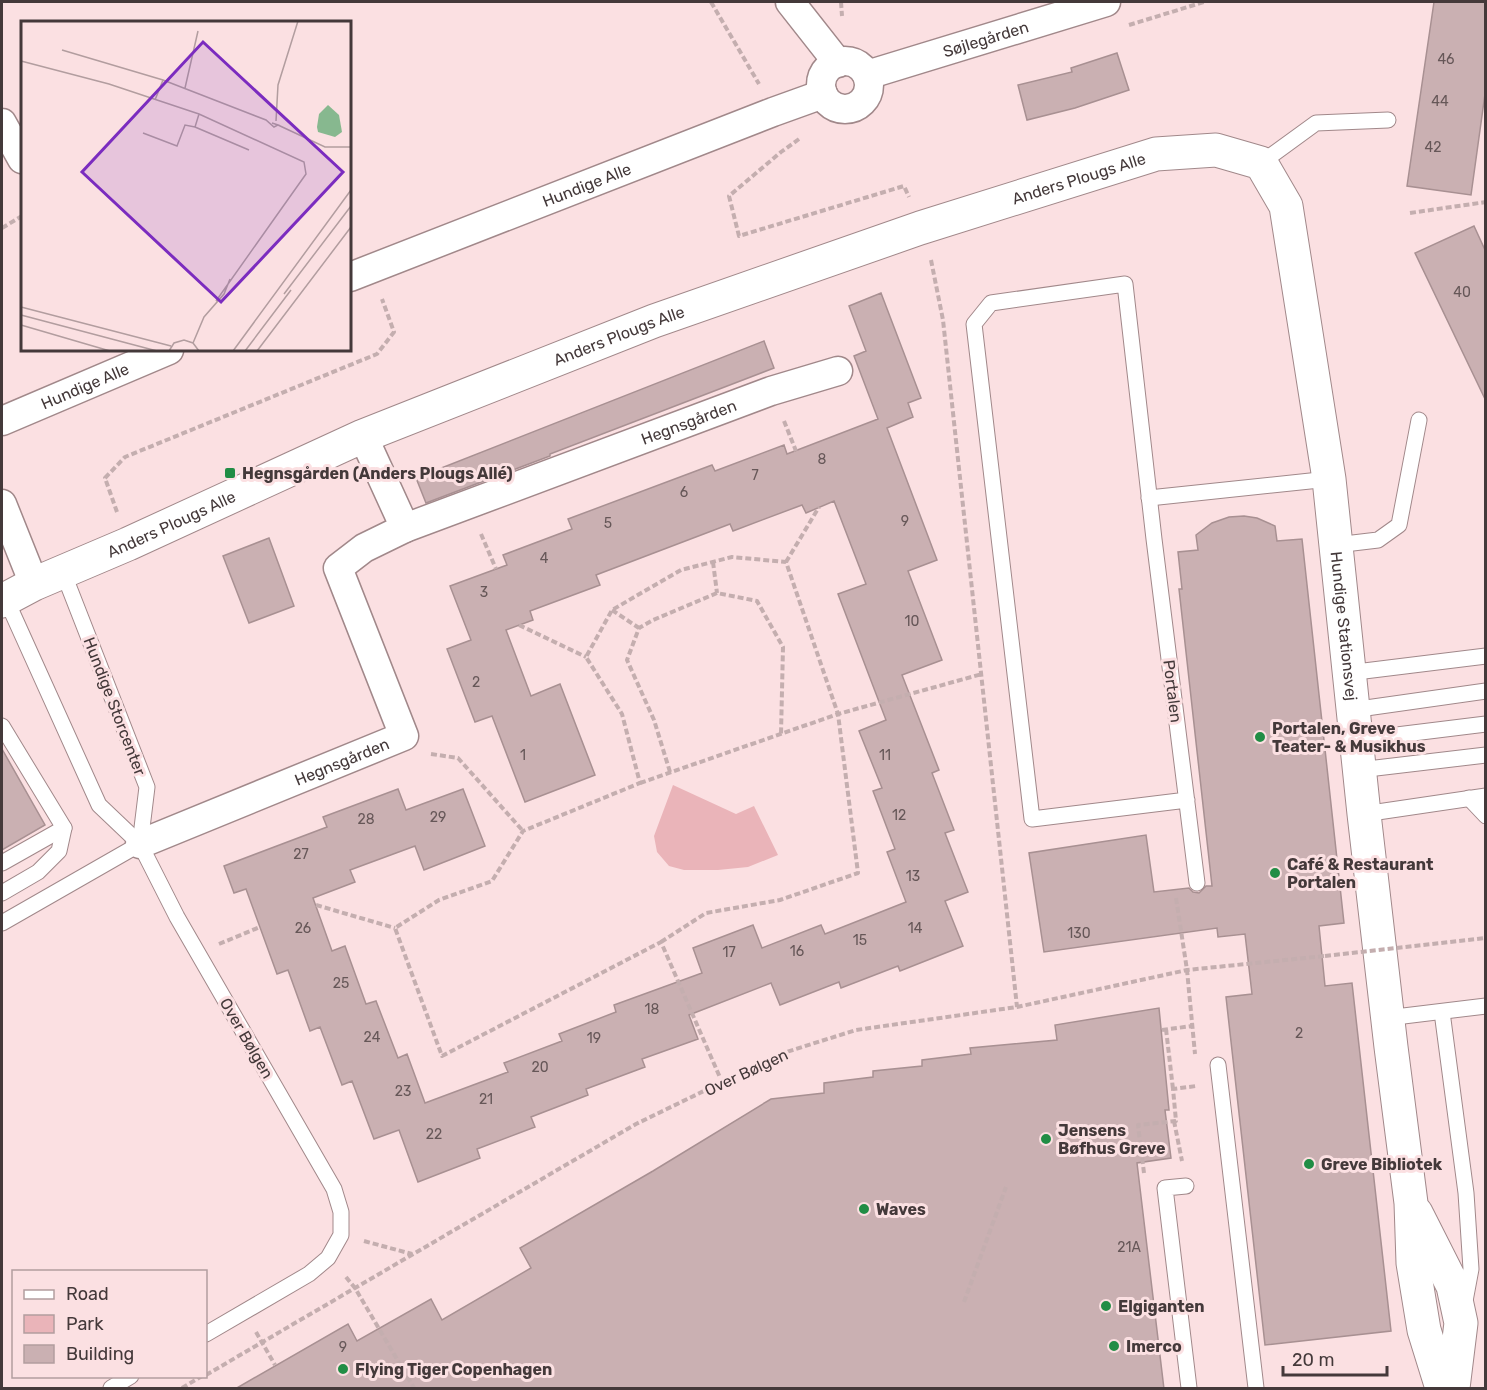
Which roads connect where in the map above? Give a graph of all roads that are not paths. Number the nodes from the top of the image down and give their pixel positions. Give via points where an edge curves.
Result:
1 (790, 2) edge
2 (1106, 2) edge
3 (838, 63) junction
4 (867, 75) junction
5 (832, 101) junction
6 (1388, 120) dead end
7 (2, 123) edge
8 (21, 157) edge
9 (1261, 164) junction
10 (360, 273) edge
11 (163, 351) edge
12 (139, 355) edge
13 (838, 371) dead end
14 (1419, 420) dead end
15 (2, 421) edge
16 (363, 436) junction
17 (1329, 479) junction
18 (1149, 498) junction
19 (2, 504) edge
20 (405, 528) junction
21 (1336, 544) junction
22 (49, 578) junction
23 (4, 600) edge
24 (1485, 656) edge
25 (1348, 673) junction
26 (1485, 691) edge
27 (1485, 724) edge
28 (2, 726) edge
29 (1356, 740) junction
30 (1485, 755) edge
31 (1485, 796) edge
32 (1469, 798) junction
33 (1187, 800) junction
34 (1364, 814) junction
35 (1485, 816) edge
36 (64, 828) junction
37 (140, 844) junction
38 (2, 863) edge
39 (1197, 884) dead end
40 (2, 893) edge
41 (2, 923) edge
42 (1485, 1006) edge
43 (1442, 1012) junction
44 (1387, 1018) junction
45 (1218, 1065) dead end
46 (1186, 1186) dead end
47 (1411, 1203) junction
48 (1461, 1323) junction
49 (207, 1333) edge
50 (129, 1378) edge
51 (111, 1389) edge
52 (1190, 1389) edge
53 (1256, 1389) edge
54 (1442, 1389) edge
55 (1453, 1389) edge

1 - 3 street
2 - 4 street, Søjlegården
3 - 4 street via 851,62
3 - 5 street via 822,79
4 - 5 street via 869,88 864,100 854,108
5 - 10 street, Hundige Alle via 773,112
6 - 9 lane via 1316,123
7 - 8 street
9 - 16 street, Anders Plougs Alle via 1216,150 1156,154 920,228 654,321
9 - 17 street, Hundige Stationsvej via 1286,206
11 - 12 street, Hundige Alle
12 - 15 street, Hundige Alle
13 - 20 street, Hegnsgården via 771,391
14 - 21 lane via 1398,525 1378,540
16 - 20 street
16 - 22 street, Anders Plougs Alle
17 - 18 lane
17 - 21 street, Hundige Stationsvej
18 - 33 lane, Portalen
18 - 33 lane, Portalen via 1125,284 991,303 974,324 1032,819
19 - 22 street
20 - 37 street, Hegnsgården via 364,548 338,568 404,736
21 - 25 street, Hundige Stationsvej
22 - 23 street, Anders Plougs Alle
22 - 37 lane, Hundige Storcenter via 147,787
23 - 37 lane, Over Bølgen via 99,805
24 - 25 lane
25 - 29 street, Hundige Stationsvej
26 - 29 lane
27 - 29 lane
28 - 36 lane
29 - 30 lane
29 - 34 street, Hundige Stationsvej
31 - 32 lane
32 - 34 lane
32 - 35 lane
33 - 39 lane, Portalen
34 - 44 street, Hundige Stationsvej
36 - 38 lane
36 - 40 lane via 59,851 38,872
37 - 41 lane
37 - 49 lane, Over Bølgen via 334,1189 341,1212 341,1235 328,1258 309,1274
42 - 43 lane
43 - 44 lane
43 - 48 lane via 1466,1193 1471,1269
44 - 47 street, Hundige Stationsvej
45 - 53 lane
46 - 52 lane via 1165,1188
47 - 48 street, Hundige Stationsvej via 1453,1286
47 - 54 street, Hundige Stationsvej via 1415,1275 1424,1330
48 - 55 street, Hundige Stationsvej
50 - 51 lane

